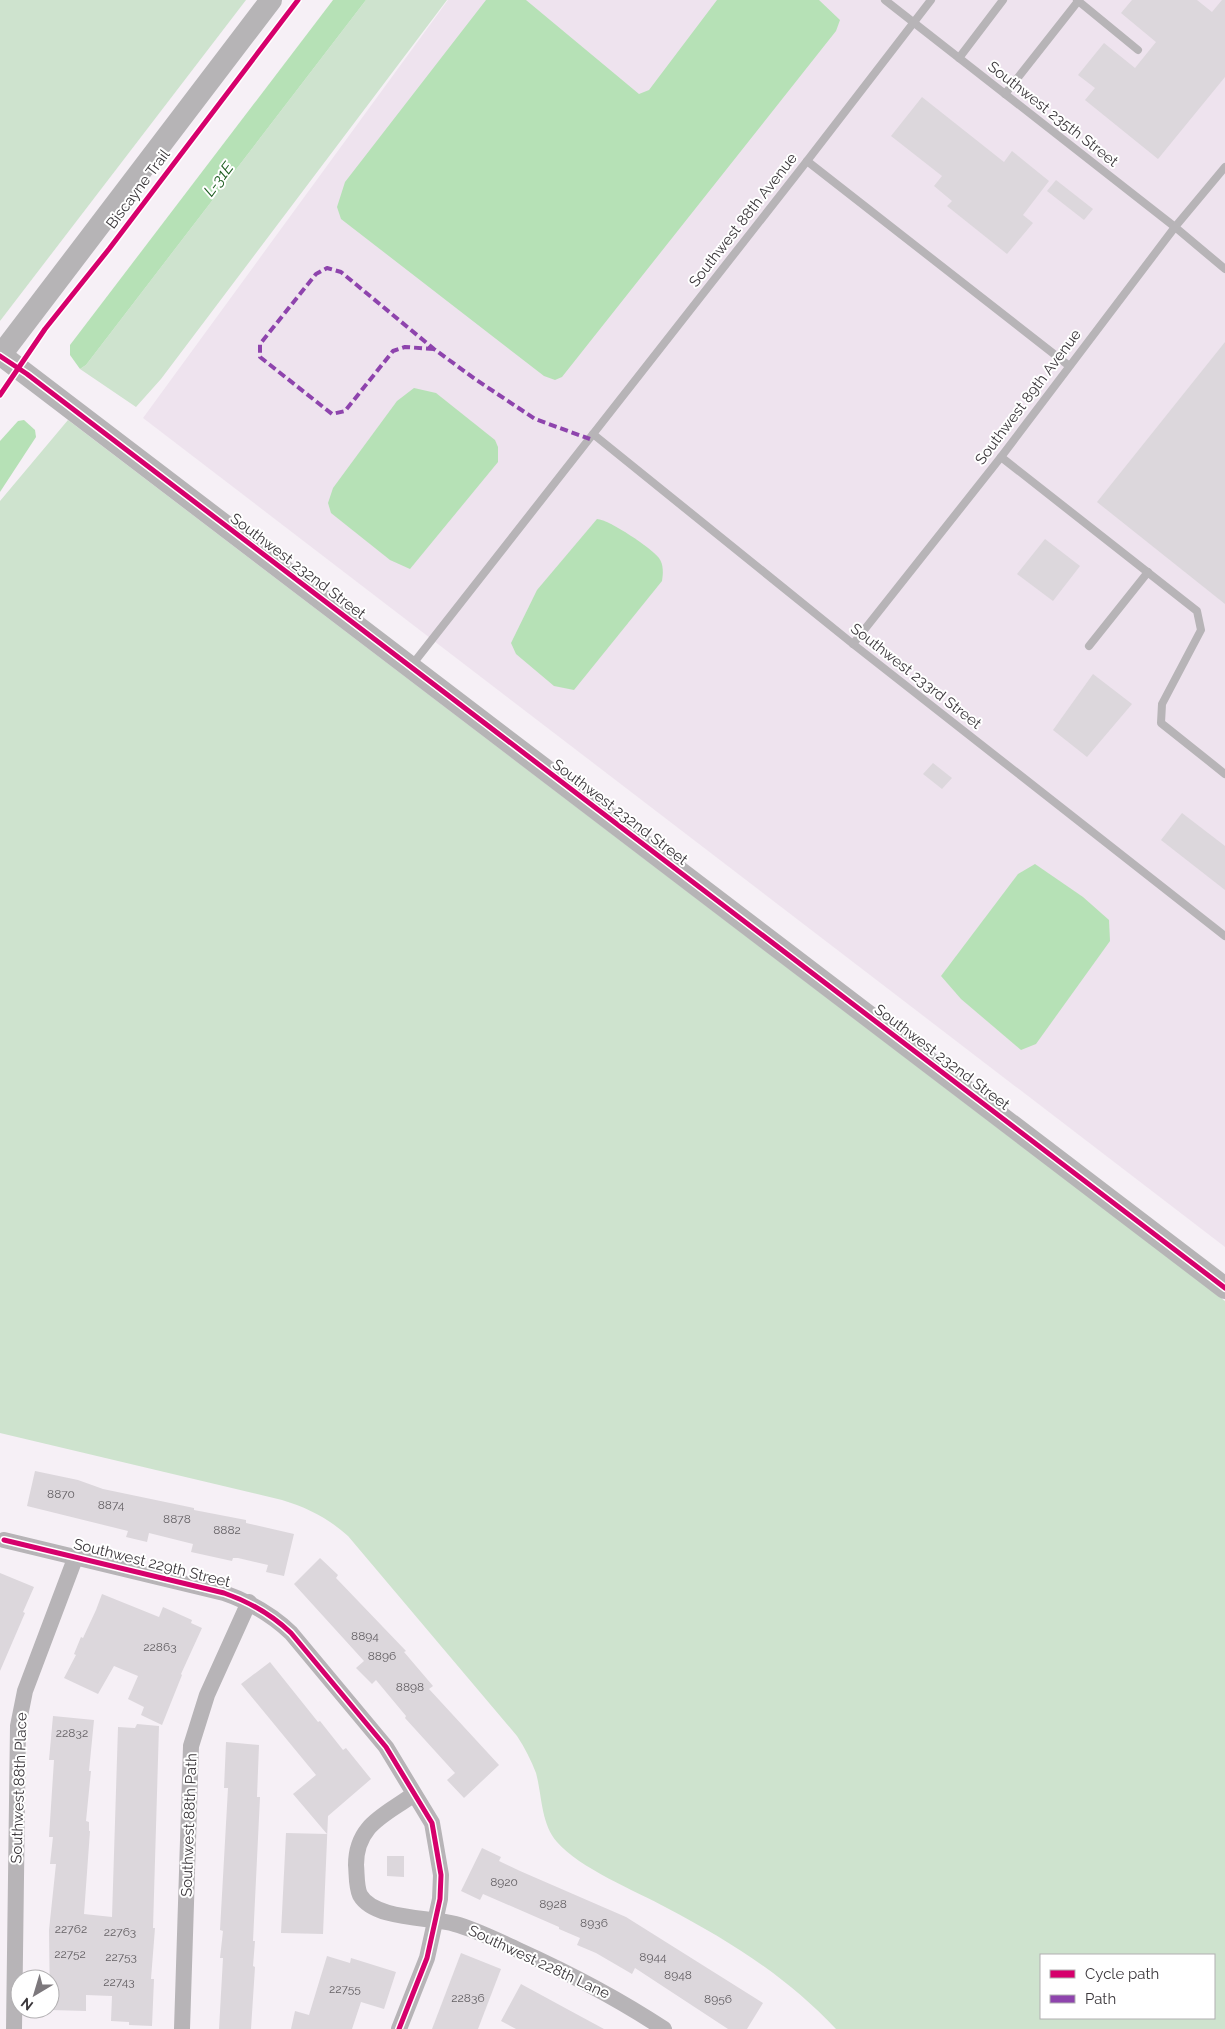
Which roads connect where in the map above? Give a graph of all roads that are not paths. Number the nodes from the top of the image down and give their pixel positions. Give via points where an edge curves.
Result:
1 (270, 0) edge
2 (885, 0) edge
3 (931, 0) edge
4 (1003, 0) edge
5 (1078, 0) edge
6 (914, 22) junction
7 (1138, 50) dead end
8 (959, 58) junction
9 (1006, 94) junction
10 (807, 161) junction
11 (1225, 167) edge
12 (1175, 227) junction
13 (1225, 270) edge
14 (0, 355) edge
15 (1068, 365) junction
16 (593, 434) junction
17 (1001, 457) junction
18 (1148, 572) junction
19 (853, 644) junction
20 (1089, 646) dead end
21 (410, 667) junction
22 (1225, 774) edge
23 (1225, 936) edge
24 (1225, 1288) edge
25 (4, 1540) dead end
26 (76, 1556) junction
27 (249, 1602) junction
28 (414, 1794) junction
29 (437, 1919) junction
30 (14, 2029) edge
31 (182, 2029) edge
32 (400, 2029) edge
33 (664, 2029) edge

1 - 14 street
2 - 6 lane, Southwest 235th Street
3 - 6 lane, Southwest 88th Avenue
4 - 8 lane
5 - 7 lane
5 - 9 lane
6 - 8 lane, Southwest 235th Street
6 - 10 lane, Southwest 88th Avenue
8 - 9 lane, Southwest 235th Street
9 - 12 lane, Southwest 235th Street
10 - 15 lane
10 - 16 lane, Southwest 88th Avenue
11 - 12 lane, Southwest 89th Avenue
12 - 13 lane, Southwest 235th Street
12 - 15 lane, Southwest 89th Avenue
14 - 21 street, Southwest 232nd Street
15 - 17 lane, Southwest 89th Avenue
16 - 19 lane, Southwest 233rd Street
16 - 21 lane, Southwest 88th Avenue
17 - 18 lane
17 - 19 lane, Southwest 89th Avenue
18 - 20 lane
18 - 22 lane via 1197,611 1201,630 1162,704 1161,723
19 - 23 lane, Southwest 233rd Street
21 - 24 street, Southwest 232nd Street
25 - 26 street, Southwest 229th Street
26 - 27 street, Southwest 229th Street
26 - 30 street, Southwest 88th Place via 25,1691 18,1726
27 - 28 street, Southwest 229th Street via 278,1622 300,1644 386,1747
27 - 31 street, Southwest 88th Path via 215,1676 191,1746
28 - 29 street, Southwest 229th Street via 432,1823 441,1875
28 - 29 street, Southwest 228th Lane via 376,1820 362,1835 357,1853 356,1881 360,1895 376,1909 415,1918
29 - 32 street, Southwest 229th Street via 428,1958
29 - 33 street, Southwest 228th Lane via 472,1929 569,1973

